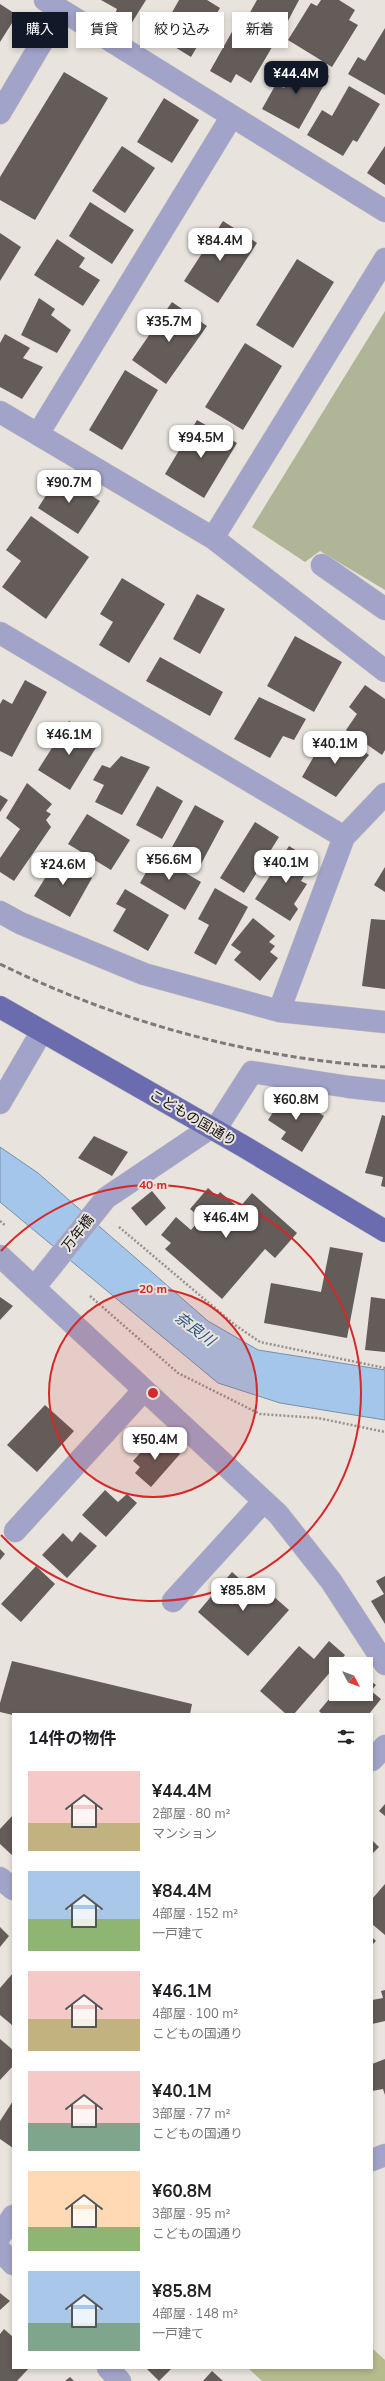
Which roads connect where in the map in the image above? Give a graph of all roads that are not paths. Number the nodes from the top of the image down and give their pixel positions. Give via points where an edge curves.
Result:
1 (53, 5) edge
2 (0, 113) edge
3 (232, 116) junction
4 (385, 211) edge
5 (385, 259) edge
6 (0, 412) edge
7 (38, 434) junction
8 (212, 538) junction
9 (322, 565) dead end
10 (385, 609) edge
11 (0, 633) edge
12 (385, 671) edge
13 (385, 794) edge
14 (344, 837) junction
15 (0, 912) edge
16 (0, 1007) edge
17 (279, 1011) junction
18 (385, 1022) edge
19 (42, 1031) junction
20 (385, 1090) edge
21 (0, 1103) edge
22 (212, 1129) junction
23 (385, 1231) edge
24 (0, 1256) edge
25 (34, 1288) junction
26 (144, 1390) junction
27 (264, 1501) junction
28 (15, 1531) dead end
29 (174, 1601) dead end
30 (385, 1664) edge
31 (385, 1746) edge
32 (373, 1759) edge
33 (0, 1878) edge
34 (12, 1888) edge
35 (385, 2155) edge
36 (373, 2160) edge
37 (12, 2218) edge
38 (0, 2236) edge
39 (0, 2250) edge
40 (12, 2263) edge
41 (109, 2369) edge
42 (120, 2381) edge

1 - 2 street
1 - 3 street
3 - 4 street
3 - 7 street
5 - 8 street
6 - 7 street
7 - 8 street
8 - 12 street
9 - 10 street
11 - 14 street
13 - 14 street
14 - 17 street
15 - 17 street via 20,923 144,974
16 - 19 main road, こどもの国通り
17 - 18 street
19 - 21 street
19 - 22 main road, こどもの国通り
20 - 22 street via 252,1072
22 - 23 main road, こどもの国通り
22 - 25 street, 万年橋 via 106,1198
24 - 25 street
25 - 26 street
26 - 27 street
26 - 28 street
27 - 29 street
27 - 30 street via 278,1514 330,1581
31 - 32 street
33 - 34 street
35 - 36 street
37 - 38 street
39 - 40 street
41 - 42 street

